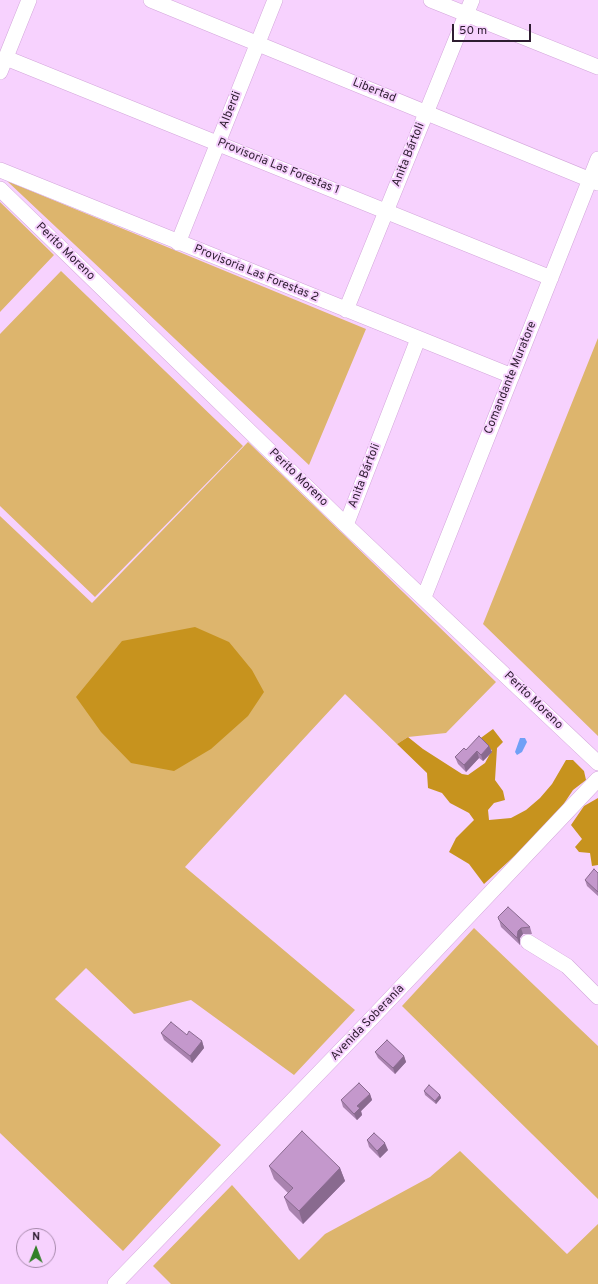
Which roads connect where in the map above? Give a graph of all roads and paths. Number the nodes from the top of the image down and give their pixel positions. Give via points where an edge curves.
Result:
1 (29, 0) edge
2 (151, 0) edge
3 (275, 0) edge
4 (431, 0) edge
5 (472, 0) edge
6 (466, 14) junction
7 (257, 44) junction
8 (3, 65) edge
9 (598, 67) edge
10 (426, 112) junction
11 (218, 143) junction
12 (598, 159) edge
13 (0, 170) edge
14 (594, 181) edge
15 (0, 189) edge
16 (386, 211) junction
17 (178, 243) junction
18 (551, 278) junction
19 (346, 310) junction
20 (418, 339) junction
21 (512, 376) junction
22 (346, 524) junction
23 (424, 597) junction
24 (598, 764) edge
25 (598, 779) edge
26 (528, 942) dead end
27 (598, 997) edge
28 (114, 1284) edge

1 - 8 street
2 - 7 street, Libertad
3 - 7 street, Alberdi
4 - 6 street
5 - 6 street, Anita Bártoli
6 - 9 street
6 - 10 street, Anita Bártoli
7 - 10 street, Libertad
7 - 11 street, Alberdi
8 - 11 street, Provisoria Las Forestas 1
10 - 14 street, Libertad
10 - 16 street, Anita Bártoli
11 - 16 street, Provisoria Las Forestas 1
11 - 17 street, Alberdi
12 - 14 street, Comandante Muratore
13 - 17 street, Provisoria Las Forestas 2
14 - 18 street, Comandante Muratore
15 - 22 street, Perito Moreno
16 - 18 street, Provisoria Las Forestas 1
16 - 19 street, Anita Bártoli
17 - 19 street, Provisoria Las Forestas 2
18 - 21 street, Comandante Muratore
19 - 20 street, Provisoria Las Forestas 2
20 - 21 street, Provisoria Las Forestas 2
20 - 22 street, Anita Bártoli
21 - 23 street, Comandante Muratore
22 - 23 street, Perito Moreno
23 - 24 street, Perito Moreno
25 - 28 street, Avenida Soberanía
26 - 27 street via 567,966

